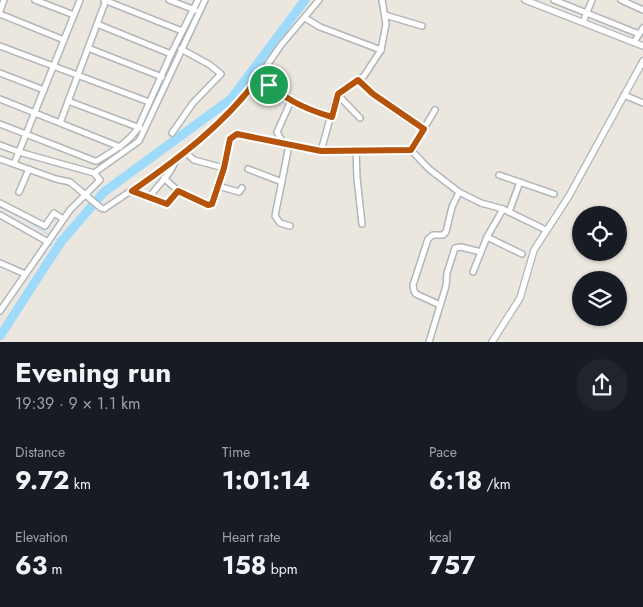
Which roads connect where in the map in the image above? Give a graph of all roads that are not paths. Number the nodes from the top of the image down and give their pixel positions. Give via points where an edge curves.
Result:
1 (4, 0) edge
2 (35, 0) edge
3 (80, 0) edge
4 (105, 0) edge
5 (169, 0) edge
6 (198, 0) edge
7 (205, 0) edge
8 (319, 0) edge
9 (382, 0) edge
10 (526, 0) edge
11 (554, 0) edge
12 (592, 0) edge
13 (621, 0) edge
14 (196, 10) junction
15 (643, 10) edge
16 (0, 13) edge
17 (586, 13) junction
18 (74, 15) junction
19 (385, 15) junction
20 (304, 18) junction
21 (583, 22) junction
22 (96, 24) junction
23 (422, 26) dead end
24 (643, 28) edge
25 (182, 31) junction
26 (639, 34) junction
27 (64, 40) junction
28 (634, 42) junction
29 (0, 46) edge
30 (643, 46) edge
31 (88, 48) junction
32 (181, 49) junction
33 (380, 50) junction
34 (171, 54) junction
35 (643, 61) edge
36 (53, 66) junction
37 (0, 73) edge
38 (78, 76) junction
39 (161, 76) junction
40 (259, 77) junction
41 (167, 78) junction
42 (358, 80) junction
43 (44, 90) junction
44 (624, 95) junction
45 (337, 96) junction
46 (0, 99) edge
47 (290, 100) junction
48 (68, 101) junction
49 (149, 102) junction
50 (643, 103) edge
51 (435, 110) dead end
52 (35, 113) junction
53 (332, 117) junction
54 (360, 118) dead end
55 (60, 123) junction
56 (0, 124) edge
57 (141, 129) junction
58 (424, 129) junction
59 (172, 133) dead end
60 (27, 134) junction
61 (280, 143) junction
62 (0, 145) edge
63 (289, 145) junction
64 (120, 147) junction
65 (411, 150) junction
66 (321, 151) junction
67 (356, 151) junction
68 (19, 152) junction
69 (185, 152) junction
70 (0, 159) edge
71 (97, 161) junction
72 (175, 161) junction
73 (14, 164) junction
74 (103, 167) junction
75 (224, 168) junction
76 (29, 169) junction
77 (248, 169) dead end
78 (94, 173) junction
79 (499, 175) dead end
80 (164, 178) junction
81 (282, 182) junction
82 (520, 182) junction
83 (218, 186) junction
84 (242, 188) dead end
85 (132, 191) junction
86 (178, 191) junction
87 (19, 192) dead end
88 (458, 192) junction
89 (554, 194) dead end
90 (87, 196) junction
91 (150, 196) junction
92 (0, 202) edge
93 (503, 210) junction
94 (509, 212) junction
95 (0, 215) edge
96 (64, 219) junction
97 (362, 224) dead end
98 (290, 226) dead end
99 (543, 229) junction
100 (487, 237) junction
101 (49, 241) junction
102 (481, 252) junction
103 (522, 254) dead end
104 (0, 263) edge
105 (473, 272) dead end
106 (25, 274) junction
107 (440, 305) junction
108 (0, 311) edge
109 (429, 342) edge
110 (492, 342) edge

1 - 16 street
2 - 18 street
3 - 18 street
4 - 22 street
4 - 25 street
5 - 14 street
6 - 14 street
7 - 14 street
8 - 20 street
9 - 19 street
10 - 21 street
11 - 17 street
12 - 17 street
13 - 15 street
14 - 25 street
14 - 32 street
16 - 27 street
17 - 21 street
17 - 26 street
18 - 27 street
19 - 23 street
19 - 33 street
20 - 33 street
20 - 40 street
21 - 28 street
22 - 31 street
22 - 34 street
24 - 26 street
25 - 34 street
26 - 28 street
27 - 36 street
28 - 30 street
29 - 36 street
31 - 38 street
31 - 39 street
32 - 41 street
32 - 59 street via 221,74 193,103
33 - 42 street via 371,68
34 - 39 street
35 - 44 street
36 - 38 street
36 - 43 street
37 - 43 street
38 - 48 street
38 - 49 street
39 - 41 street
39 - 49 street
40 - 47 street
40 - 69 street via 219,123
41 - 57 street
42 - 45 street
42 - 58 street
43 - 52 street
44 - 50 street
44 - 99 street via 578,180
45 - 53 street
45 - 54 street
46 - 52 street
47 - 53 street via 308,110
47 - 61 street via 277,132
48 - 55 street
48 - 57 street
49 - 57 street
51 - 58 street
52 - 55 street
52 - 60 street
53 - 66 street
55 - 64 street
56 - 60 street
57 - 64 street
57 - 74 street via 136,144
58 - 65 street
60 - 68 street
60 - 71 street
61 - 63 street
61 - 75 street via 237,134 230,139
62 - 68 street
63 - 66 street
63 - 81 street
64 - 71 street
65 - 67 street
65 - 88 street via 429,170
66 - 67 street
67 - 97 street
68 - 73 street
68 - 78 street
69 - 72 street
69 - 75 street via 194,160
70 - 73 street
71 - 74 street
72 - 80 street
72 - 85 street
73 - 76 street
74 - 78 street
75 - 83 street
76 - 87 street
76 - 90 street via 70,182
77 - 81 street
78 - 90 street via 100,180
79 - 82 street
80 - 86 street
80 - 91 street
81 - 98 street via 276,216 280,223
82 - 89 street
82 - 94 street
83 - 84 street via 239,192
83 - 86 street via 209,205
85 - 90 street via 104,209
85 - 91 street
86 - 91 street via 167,204
88 - 93 street
88 - 107 street via 446,232 428,239 413,285 416,294
90 - 96 street
92 - 96 street via 44,226 54,213
93 - 94 street
93 - 100 street
94 - 99 street
95 - 101 street
96 - 101 street
99 - 110 street via 520,298
100 - 102 street
100 - 103 street
101 - 106 street
102 - 105 street
102 - 107 street via 461,246 455,248
104 - 106 street
106 - 108 street
107 - 109 street

